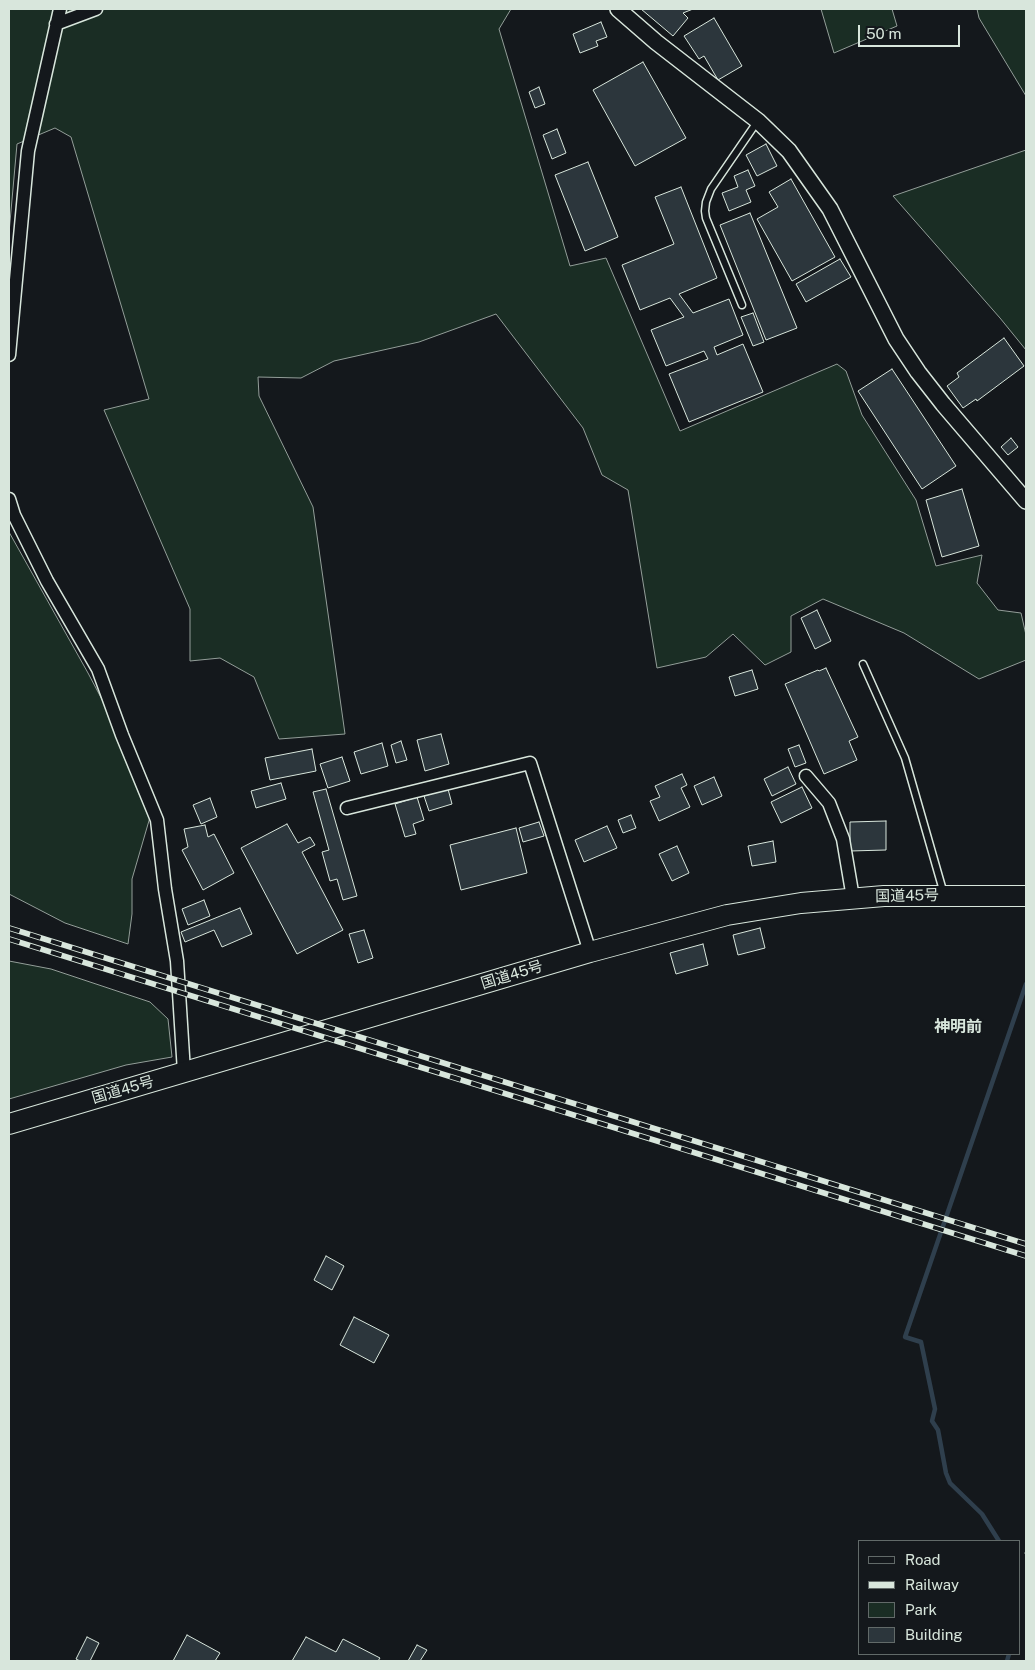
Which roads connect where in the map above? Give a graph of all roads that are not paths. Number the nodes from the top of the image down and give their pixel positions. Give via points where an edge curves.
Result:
1 (60, 9) edge
2 (96, 9) edge
3 (618, 9) edge
4 (56, 24) junction
5 (758, 121) junction
6 (742, 305) dead end
7 (9, 355) edge
8 (9, 499) edge
9 (1026, 501) edge
10 (863, 664) dead end
11 (806, 776) dead end
12 (347, 808) dead end
13 (944, 895) junction
14 (1026, 896) edge
15 (853, 898) junction
16 (590, 952) junction
17 (184, 1072) junction
18 (9, 1124) edge

1 - 4 street
2 - 4 street
3 - 5 street
4 - 7 street via 28,151
5 - 6 lane via 711,189 705,211
5 - 9 street via 789,151 830,209 896,340 918,372
8 - 17 street via 47,580 98,669 157,820 177,961
10 - 13 lane via 905,758
11 - 15 street via 829,802 843,839
12 - 16 street via 530,762
13 - 14 highway, 国道45号
13 - 15 highway, 国道45号
15 - 16 highway, 国道45号 via 727,915
16 - 17 highway, 国道45号
17 - 18 highway, 国道45号

